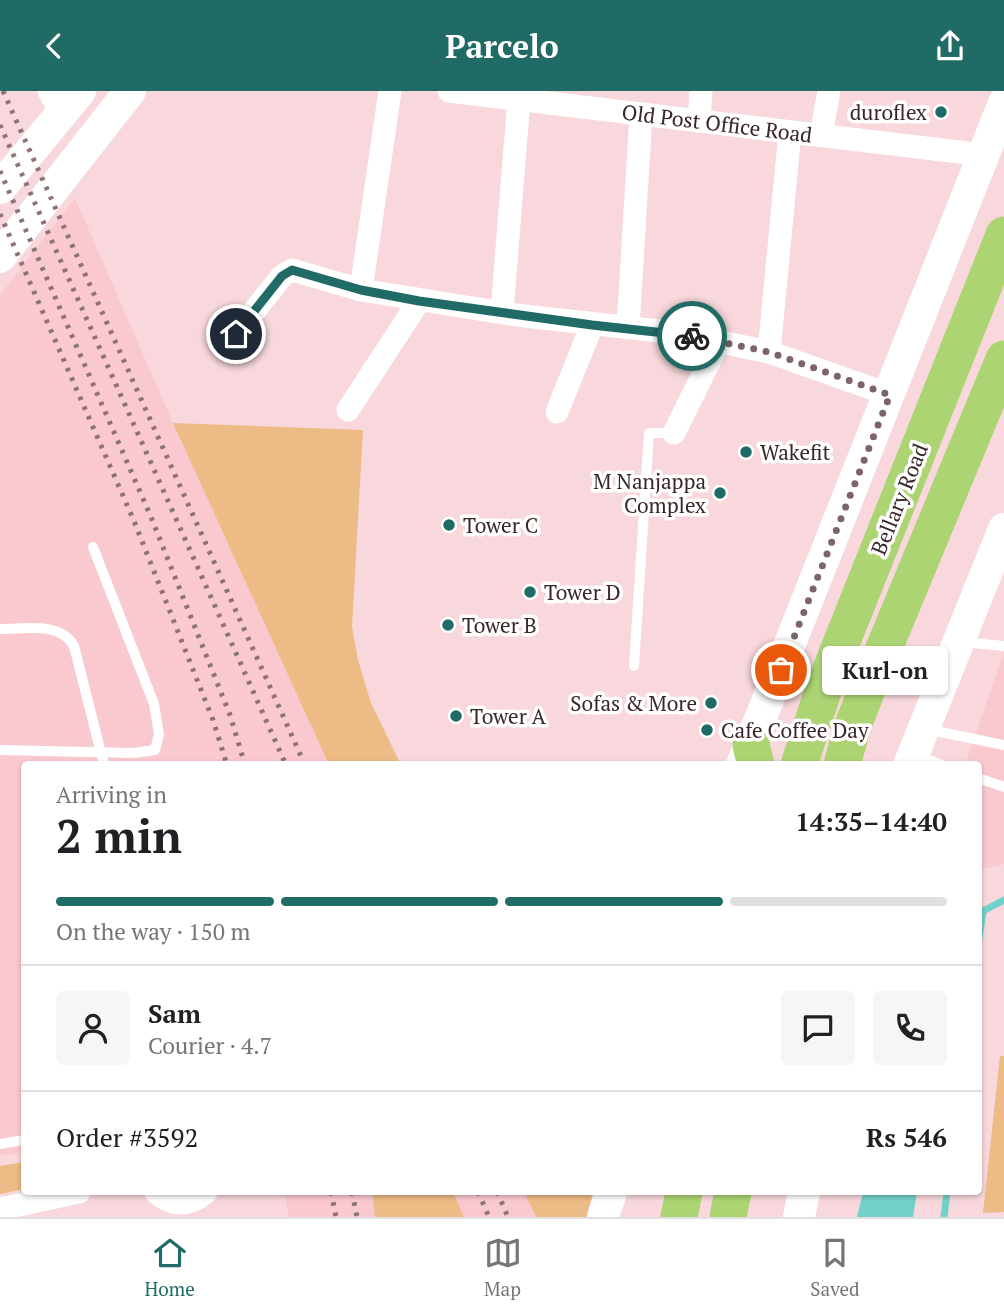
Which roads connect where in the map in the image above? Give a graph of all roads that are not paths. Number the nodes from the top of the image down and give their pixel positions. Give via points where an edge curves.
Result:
1 (130, 91) edge
2 (390, 91) edge
3 (449, 91) edge
4 (701, 91) edge
5 (829, 91) edge
6 (64, 99) edge
7 (519, 99) junction
8 (1004, 103) edge
9 (641, 114) junction
10 (699, 121) junction
11 (790, 132) junction
12 (821, 135) junction
13 (984, 155) junction
14 (0, 188) edge
15 (1004, 235) edge
16 (0, 257) edge
17 (361, 290) junction
18 (419, 301) junction
19 (502, 311) junction
20 (592, 325) junction
21 (628, 328) junction
22 (236, 334) dead end
23 (719, 342) junction
24 (769, 352) junction
25 (1004, 359) edge
26 (890, 395) junction
27 (348, 410) dead end
28 (556, 412) dead end
29 (674, 433) joint
30 (1004, 529) edge
31 (93, 547) dead end
32 (0, 629) edge
33 (959, 641) junction
34 (1004, 646) edge
35 (634, 666) dead end
36 (1004, 745) edge
37 (0, 750) edge
38 (100, 751) junction
39 (922, 753) edge
40 (750, 758) edge
41 (103, 761) edge
42 (800, 761) edge
43 (843, 761) edge
44 (982, 779) edge
45 (1004, 787) edge
46 (21, 1140) edge
47 (0, 1144) edge
48 (65, 1195) edge
49 (160, 1195) edge
50 (201, 1195) edge
51 (610, 1195) edge
52 (683, 1195) edge
53 (732, 1195) edge
54 (803, 1195) edge
55 (0, 1209) edge
56 (603, 1217) edge
57 (679, 1217) edge
58 (728, 1217) edge
59 (799, 1217) edge

1 - 16 main road
2 - 17 street
3 - 7 street, Old Post Office Road
4 - 10 street
5 - 12 street
6 - 14 main road
7 - 9 street, Old Post Office Road
7 - 19 street
8 - 13 main road
9 - 10 street, Old Post Office Road
9 - 21 street
10 - 11 street, Old Post Office Road
11 - 12 street, Old Post Office Road
11 - 24 street
12 - 13 street, Old Post Office Road
13 - 26 main road
15 - 42 highway, Bellary Road via 814,715
17 - 18 street
17 - 22 street via 292,270 282,276
18 - 19 street
18 - 27 street
19 - 20 street
20 - 21 street
20 - 28 street
21 - 23 street
23 - 24 street
23 - 29 street
24 - 26 street
25 - 43 highway, Bellary Road via 852,728
26 - 40 main road
29 - 35 lane via 649,433
30 - 33 main road
31 - 38 lane via 154,704 159,734 155,750
32 - 38 lane via 49,629 70,639
33 - 34 lane
33 - 39 main road
36 - 39 lane
37 - 38 lane
38 - 41 lane
44 - 45 lane
46 - 47 lane
48 - 55 street
49 - 50 street via 168,1201 189,1203
51 - 56 main road
52 - 57 highway
53 - 58 highway
54 - 59 main road

